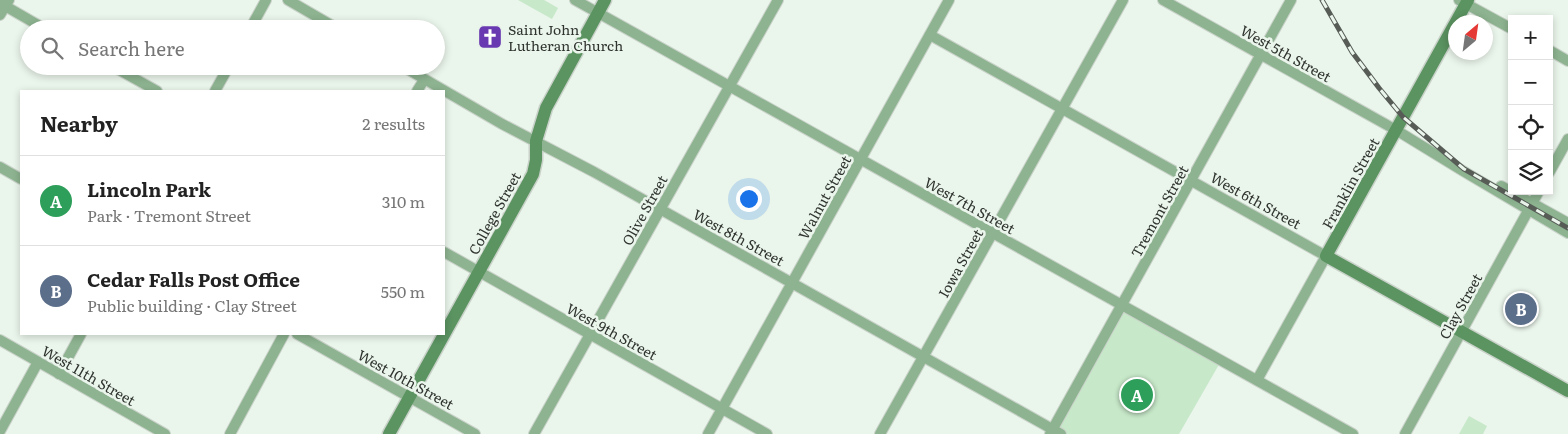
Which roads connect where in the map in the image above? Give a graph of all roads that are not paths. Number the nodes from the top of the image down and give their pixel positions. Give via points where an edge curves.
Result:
1 (266, 0) edge
2 (288, 0) edge
3 (575, 0) edge
4 (605, 0) edge
5 (778, 0) edge
6 (949, 0) edge
7 (1123, 0) edge
8 (1163, 0) edge
9 (1291, 0) edge
10 (1464, 1) edge
11 (3, 6) edge
12 (598, 13) junction
13 (29, 20) edge
14 (255, 20) edge
15 (322, 20) edge
16 (1508, 27) edge
17 (930, 35) junction
18 (1553, 52) edge
19 (1260, 55) junction
20 (1568, 60) edge
21 (128, 75) edge
22 (224, 75) edge
23 (416, 75) edge
24 (424, 80) junction
25 (730, 86) junction
26 (155, 90) edge
27 (216, 90) edge
28 (418, 90) edge
29 (442, 90) edge
30 (445, 91) edge
31 (1062, 108) junction
32 (1396, 130) junction
33 (1568, 139) edge
34 (536, 141) junction
35 (861, 160) junction
36 (1553, 166) edge
37 (0, 167) edge
38 (20, 178) edge
39 (1192, 181) junction
40 (1537, 195) edge
41 (1530, 207) junction
42 (660, 209) junction
43 (1568, 223) edge
44 (1568, 232) edge
45 (992, 233) junction
46 (445, 253) edge
47 (1326, 256) junction
48 (479, 272) junction
49 (792, 283) junction
50 (1122, 305) junction
51 (1462, 331) junction
52 (445, 334) edge
53 (80, 335) edge
54 (283, 335) edge
55 (299, 335) edge
56 (444, 335) edge
57 (590, 335) junction
58 (0, 340) edge
59 (923, 357) junction
60 (38, 362) junction
61 (59, 374) junction
62 (1256, 380) junction
63 (1568, 391) edge
64 (410, 397) junction
65 (722, 409) junction
66 (0, 430) edge
67 (1055, 433) edge
68 (165, 434) edge
69 (230, 434) edge
70 (389, 434) edge
71 (475, 434) edge
72 (534, 434) edge
73 (708, 434) edge
74 (767, 434) edge
75 (880, 434) edge
76 (1353, 434) edge
77 (1405, 434) edge

1 - 14 street
2 - 15 street
3 - 12 street, West 7th Street
4 - 12 street, College Street
5 - 25 street, Olive Street
6 - 17 street, Walnut Street
7 - 31 street, Iowa Street
8 - 19 street, West 5th Street
9 - 19 street, Tremont Street
10 - 16 street
10 - 32 street, Franklin Street
11 - 13 street
12 - 25 street, West 7th Street
12 - 34 street, College Street via 546,108
17 - 31 street, West 6th Street
17 - 35 street, Walnut Street
18 - 20 street
19 - 32 street, West 5th Street
19 - 39 street, Tremont Street
21 - 26 street
22 - 27 street
23 - 24 street, West 8th Street
24 - 28 street
24 - 29 street, West 8th Street
25 - 35 street, West 7th Street
25 - 42 street, Olive Street
30 - 34 street, West 8th Street
31 - 39 street, West 6th Street
31 - 45 street, Iowa Street
32 - 41 street, West 5th Street
32 - 47 street, Franklin Street
33 - 36 street
34 - 42 street, West 8th Street
34 - 48 street, College Street via 533,174
35 - 45 street, West 7th Street
35 - 49 street, Walnut Street
37 - 38 street
39 - 47 street, West 6th Street
39 - 50 street, Tremont Street
40 - 41 street, Clay Street
41 - 43 street, West 5th Street
41 - 44 street, West 5th Street
41 - 51 street, Clay Street
42 - 49 street, West 8th Street
42 - 57 street, Olive Street
45 - 50 street, West 7th Street
45 - 59 street, Iowa Street
46 - 48 street, West 9th Street
47 - 51 street, West 6th Street
47 - 62 street, Franklin Street
48 - 52 street, College Street
48 - 57 street, West 9th Street
49 - 59 street, West 8th Street
49 - 65 street, Walnut Street
50 - 62 street, West 7th Street
50 - 67 street, Tremont Street
51 - 63 street, West 6th Street
51 - 77 street, Clay Street
53 - 61 street
54 - 69 street
55 - 64 street, West 10th Street
56 - 64 street, College Street
57 - 65 street, West 9th Street
57 - 72 street, Olive Street
58 - 60 street, West 11th Street
59 - 67 street, West 8th Street
59 - 75 street, Iowa Street
60 - 61 street, West 11th Street
60 - 66 street
61 - 68 street, West 11th Street
62 - 76 street, West 7th Street
64 - 70 street, College Street
64 - 71 street, West 10th Street
65 - 73 street, Walnut Street
65 - 74 street, West 9th Street

